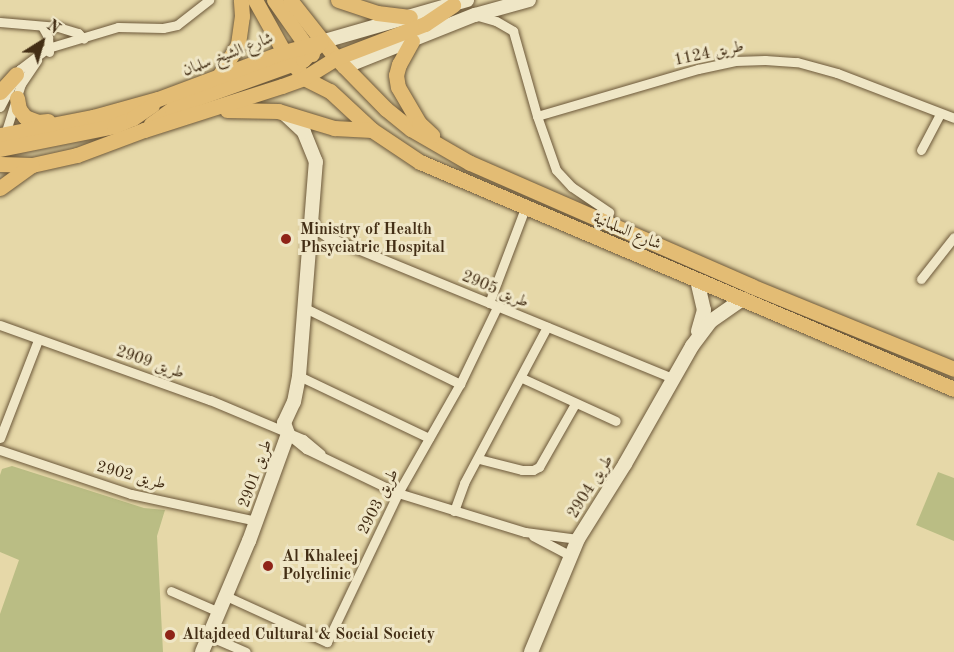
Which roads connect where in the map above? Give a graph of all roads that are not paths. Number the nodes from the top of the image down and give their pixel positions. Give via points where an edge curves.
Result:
1 (209, 0) edge
2 (241, 0) edge
3 (255, 0) edge
4 (274, 0) edge
5 (290, 0) edge
6 (338, 0) edge
7 (529, 0) edge
8 (460, 3) edge
9 (507, 3) edge
10 (475, 15) junction
11 (410, 17) junction
12 (0, 22) edge
13 (42, 26) junction
14 (83, 38) junction
15 (412, 41) junction
16 (49, 50) junction
17 (314, 61) junction
18 (16, 74) junction
19 (219, 76) junction
20 (0, 92) edge
21 (17, 98) junction
22 (158, 99) junction
23 (0, 107) edge
24 (278, 111) junction
25 (203, 112) junction
26 (940, 114) junction
27 (537, 116) junction
28 (93, 117) junction
29 (954, 118) edge
30 (144, 130) junction
31 (372, 130) junction
32 (2, 136) edge
33 (442, 146) junction
34 (0, 149) edge
35 (921, 150) dead end
36 (470, 163) junction
37 (0, 164) edge
38 (32, 165) junction
39 (0, 188) edge
40 (525, 208) junction
41 (609, 212) dead end
42 (312, 220) junction
43 (952, 243) edge
44 (921, 279) dead end
45 (697, 280) junction
46 (742, 299) junction
47 (493, 305) junction
48 (305, 308) junction
49 (0, 325) edge
50 (547, 327) junction
51 (38, 340) junction
52 (692, 346) junction
53 (954, 369) edge
54 (299, 376) junction
55 (522, 378) junction
56 (674, 379) junction
57 (460, 384) junction
58 (954, 389) edge
59 (575, 404) junction
60 (616, 421) dead end
61 (288, 434) junction
62 (0, 438) edge
63 (429, 438) junction
64 (0, 450) edge
65 (479, 459) junction
66 (398, 493) junction
67 (454, 511) junction
68 (257, 520) junction
69 (525, 532) junction
70 (578, 539) junction
71 (571, 556) junction
72 (171, 591) dead end
73 (226, 596) junction
74 (219, 612) junction
75 (209, 636) junction
76 (202, 652) edge
77 (246, 652) edge
78 (531, 652) edge

1 - 14 street via 177,25 118,27
2 - 19 main road via 238,44
3 - 17 main road
4 - 17 main road
5 - 17 main road
6 - 11 main road via 377,13
7 - 9 street, شارع الشيخ سلمان
8 - 11 street, شارع الشيخ سلمان
8 - 17 main road via 425,24
9 - 10 street, شارع الشيخ سلمان
10 - 15 street, شارع الشيخ سلمان
10 - 27 street via 513,31
11 - 17 street, شارع الشيخ سلمان
12 - 13 street
13 - 14 street via 58,27
13 - 16 street
14 - 16 street
15 - 17 street, شارع الشيخ سلمان
15 - 33 main road via 399,64 398,87 419,123
16 - 18 street via 28,61
16 - 21 street via 31,66
17 - 19 main road, شارع الشيخ سلمان
17 - 25 main road via 282,86
17 - 30 main road via 182,104
17 - 31 main road, شارع السلمانية via 330,91
17 - 33 main road, شارع السلمانية
17 - 36 main road via 378,123 412,147 445,163
18 - 20 main road
18 - 23 street
19 - 22 main road, شارع الشيخ سلمان
21 - 28 main road via 19,109 31,120
21 - 32 street
22 - 28 main road, شارع الشيخ سلمان
22 - 34 main road via 133,118 114,126
24 - 25 main road
24 - 31 main road via 334,128
24 - 42 street, طريق 2901 via 297,123 314,152
25 - 30 main road
26 - 27 street, طريق 1124 via 844,75 797,62 765,60 735,61 698,69
26 - 29 street, طريق 1124
26 - 35 street
27 - 41 street via 556,170
28 - 32 main road, شارع الشيخ سلمان
30 - 38 main road via 77,155
31 - 40 main road, شارع السلمانية via 420,162
33 - 36 main road, شارع السلمانية
36 - 53 main road, شارع السلمانية via 751,286
37 - 38 main road
38 - 39 main road
40 - 45 main road, شارع السلمانية
40 - 47 street, طريق 2903
42 - 47 street, طريق 2905 via 326,236
42 - 48 street, طريق 2901
43 - 44 street
45 - 46 main road, شارع السلمانية
45 - 52 street, طريق 2904 via 704,310
46 - 52 street, طريق 2904 via 711,321
46 - 58 main road, شارع السلمانية
47 - 50 street, طريق 2905
47 - 57 street, طريق 2903
48 - 54 street, طريق 2901
48 - 57 street
49 - 51 street, طريق 2909
50 - 55 street
50 - 56 street, طريق 2905
51 - 61 street, طريق 2909 via 210,400
51 - 62 street
52 - 56 street, طريق 2904
54 - 61 street, طريق 2901 via 294,402 284,423
54 - 63 street
55 - 59 street
55 - 65 street
56 - 70 street, طريق 2904
57 - 63 street, طريق 2903
59 - 60 street
59 - 65 street via 539,467 522,470
61 - 66 street, طريق 2909 via 306,449
61 - 68 street, طريق 2901
63 - 66 street, طريق 2903
64 - 68 street, طريق 2902 via 131,494
65 - 67 street via 464,483
66 - 67 street, طريق 2909
66 - 73 street, طريق 2903 via 327,642
67 - 69 street, طريق 2909
68 - 73 street, طريق 2901
69 - 70 street
69 - 71 street
70 - 71 street, طريق 2904
71 - 78 street, طريق 2904
72 - 74 street
73 - 74 street, طريق 2901
74 - 75 street, طريق 2901
75 - 76 street, طريق 2901
75 - 77 street

